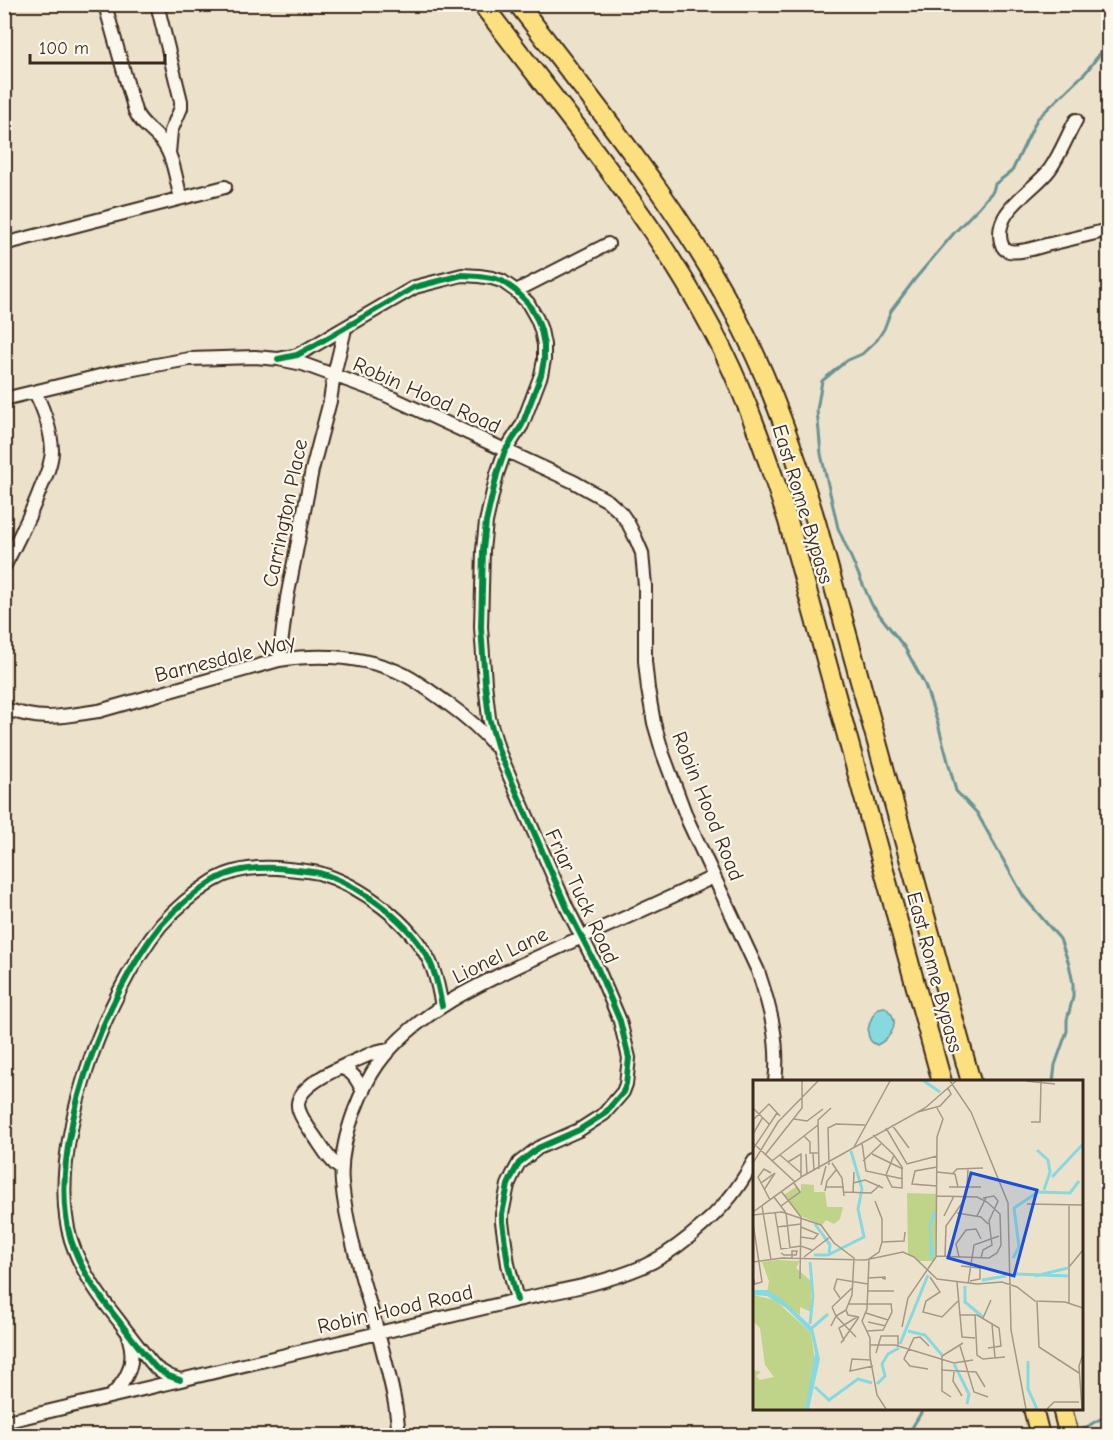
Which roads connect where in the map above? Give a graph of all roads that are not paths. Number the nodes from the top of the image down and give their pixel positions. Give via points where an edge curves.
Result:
1 (107, 4) edge
2 (157, 4) edge
3 (482, 4) edge
4 (518, 4) edge
5 (1076, 120) dead end
6 (169, 154) junction
7 (225, 187) dead end
8 (181, 198) junction
9 (1108, 230) edge
10 (4, 244) edge
11 (608, 244) dead end
12 (516, 291) junction
13 (345, 328) junction
14 (279, 359) junction
15 (334, 375) junction
16 (35, 392) junction
17 (4, 399) edge
18 (505, 451) junction
19 (4, 567) edge
20 (279, 660) junction
21 (488, 704) junction
22 (4, 709) edge
23 (468, 719) junction
24 (499, 752) junction
25 (712, 877) junction
26 (582, 937) junction
27 (442, 1006) junction
28 (389, 1051) junction
29 (341, 1068) junction
30 (775, 1080) edge
31 (941, 1080) edge
32 (970, 1080) edge
33 (363, 1092) junction
34 (753, 1162) edge
35 (341, 1169) junction
36 (517, 1300) junction
37 (127, 1332) junction
38 (378, 1333) junction
39 (180, 1380) junction
40 (111, 1396) junction
41 (1034, 1410) edge
42 (1062, 1410) edge
43 (4, 1422) edge
44 (399, 1436) edge
45 (1040, 1436) edge
46 (1069, 1436) edge

1 - 6 street via 138,118
2 - 6 street via 181,101 171,130
3 - 31 highway, East Rome Bypass via 668,253 738,382 788,521
4 - 32 highway, East Rome Bypass via 655,184 732,309 767,382 816,522
5 - 9 street via 1048,172 1004,216 1003,248 1032,248
6 - 8 street
7 - 8 street
8 - 10 street
11 - 12 street
12 - 13 street via 492,278 462,275 415,287
12 - 18 street, Friar Tuck Road via 537,319 544,360 522,425
13 - 14 street via 297,355
13 - 15 street, Carrington Place
14 - 15 street, Robin Hood Road
14 - 16 street, Robin Hood Road via 189,359
15 - 18 street, Robin Hood Road
15 - 20 street, Carrington Place via 287,598
16 - 17 street, Robin Hood Road
16 - 19 street via 48,424 52,451 32,510
18 - 21 street, Friar Tuck Road via 486,522 483,550 482,659
18 - 25 street, Robin Hood Road via 608,501 621,513 636,538 642,553 645,662 654,723 671,780
20 - 22 street, Barnesdale Way via 99,711 30,716
20 - 23 street, Barnesdale Way via 339,658 375,664 404,674
21 - 23 street via 477,718
21 - 24 street, Friar Tuck Road
23 - 24 street, Barnesdale Way
24 - 26 street, Friar Tuck Road
25 - 26 street, Lionel Lane
25 - 30 street, Robin Hood Road via 758,971 771,1015
26 - 27 street, Lionel Lane
26 - 36 street, Friar Tuck Road via 620,1021 629,1058 626,1084 604,1114 538,1148 519,1163 513,1174 502,1222
27 - 28 street, Lionel Lane
27 - 37 street via 431,963 415,938 370,897 338,880 320,874 254,867 215,880 177,909 135,964 108,1016 84,1078 66,1151 65,1207 70,1238 94,1290
28 - 29 street via 375,1052
28 - 33 street, Lionel Lane
29 - 33 street via 354,1075
29 - 35 street via 310,1085 298,1107 332,1162
33 - 35 street, Lionel Lane via 346,1139
34 - 36 street, Robin Hood Road via 730,1197 710,1217 678,1246 652,1262 622,1275
35 - 38 street, Lionel Lane via 349,1230
36 - 38 street, Robin Hood Road
37 - 39 street via 156,1368
37 - 40 street via 133,1350 130,1369
38 - 39 street, Robin Hood Road
38 - 44 street, Lionel Lane via 396,1404
39 - 40 street, Robin Hood Road
40 - 43 street, Robin Hood Road
41 - 45 highway
42 - 46 highway

